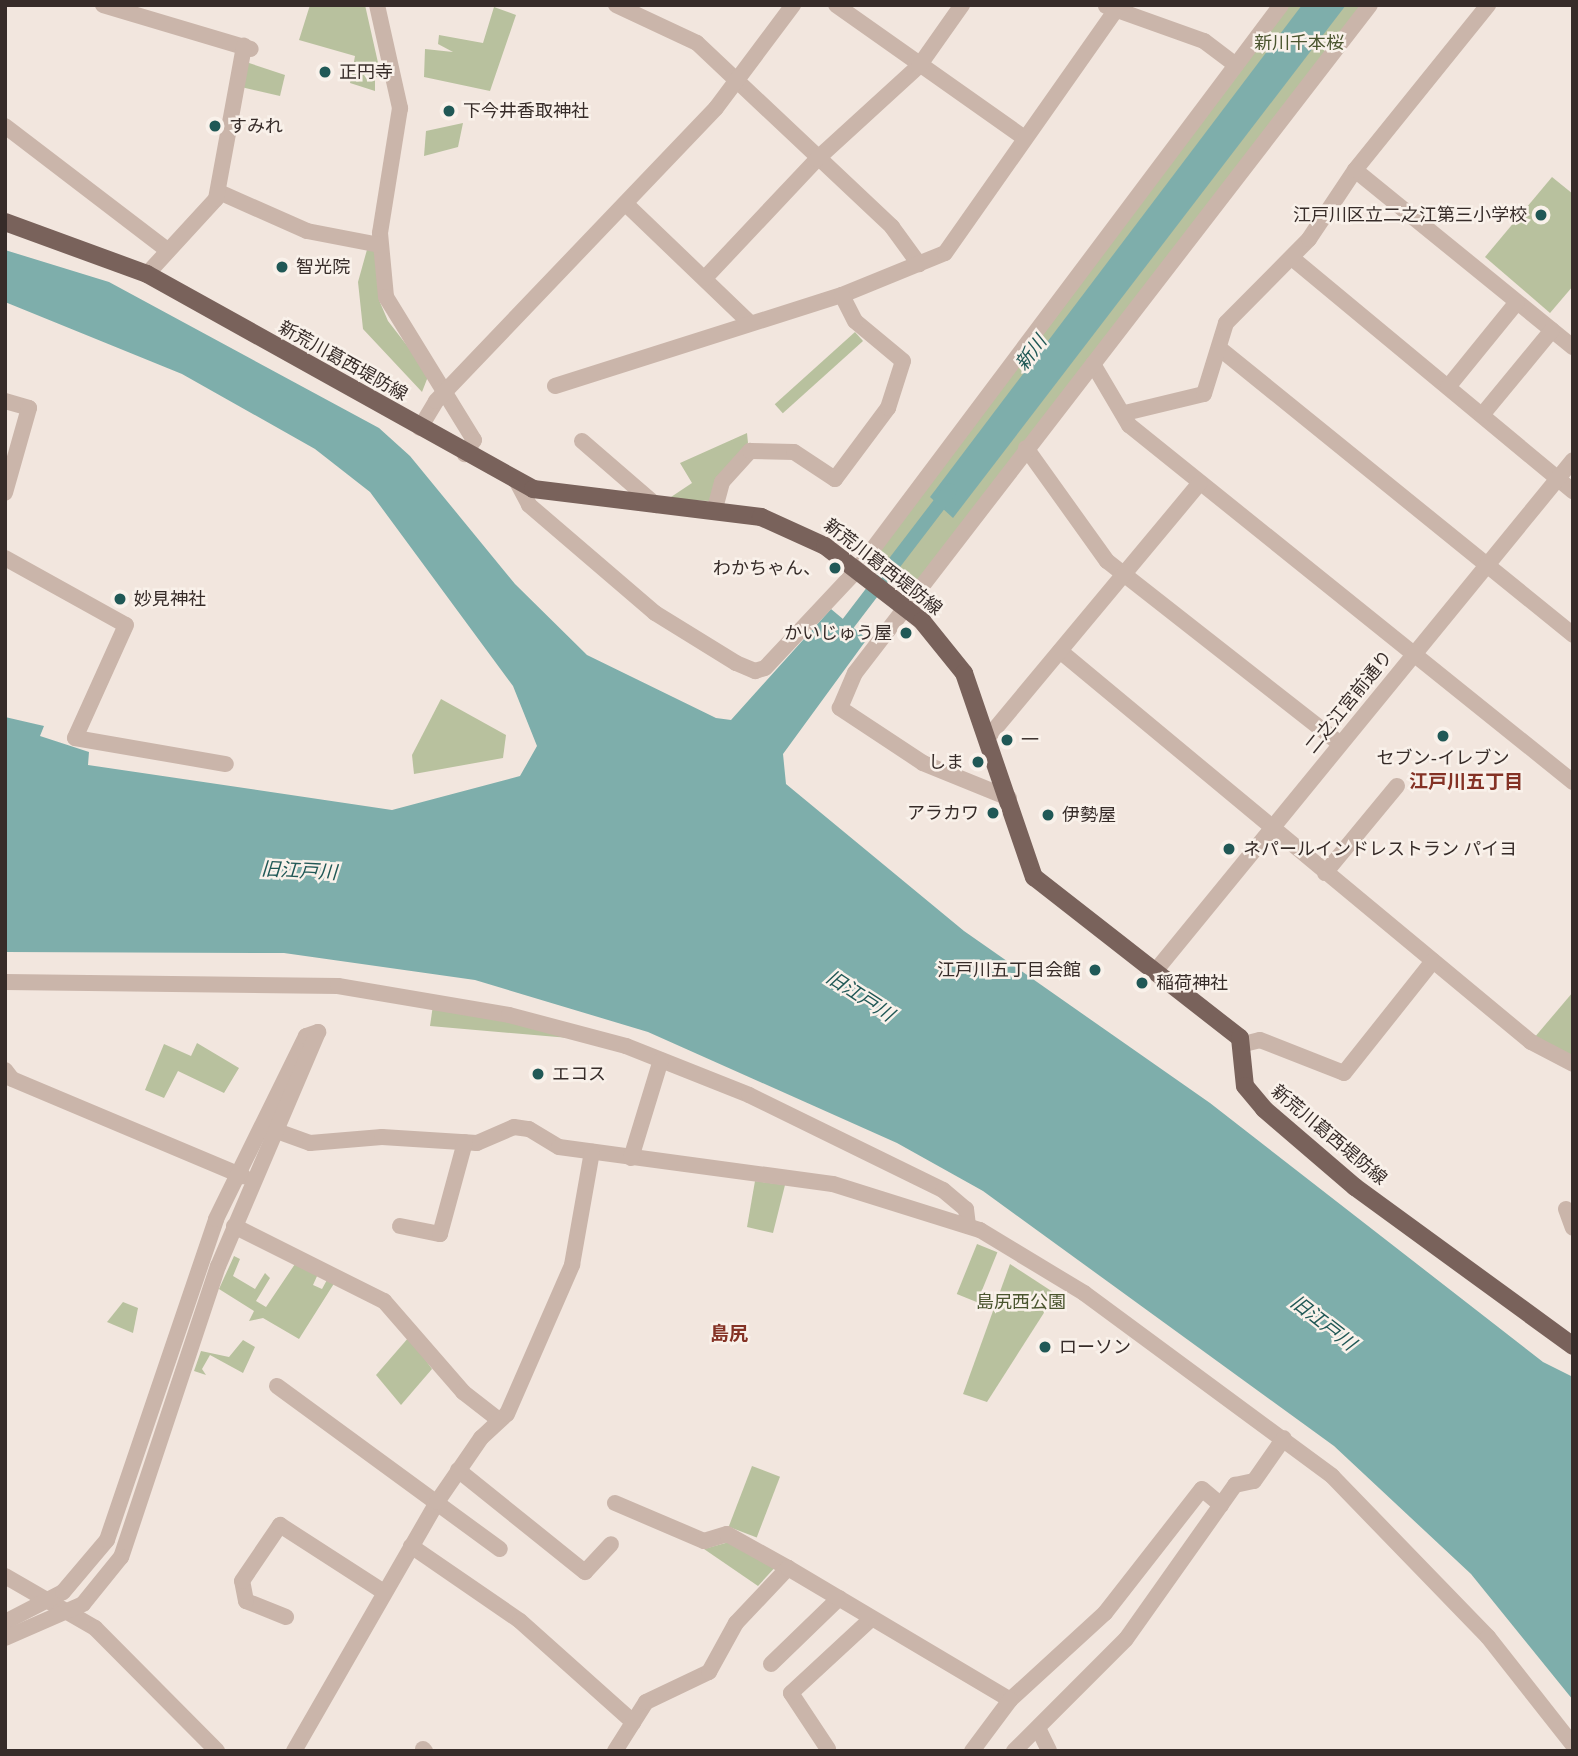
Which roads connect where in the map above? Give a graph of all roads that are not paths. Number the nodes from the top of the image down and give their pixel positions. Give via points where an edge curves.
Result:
1 (103, 5) edge
2 (377, 5) edge
3 (616, 5) edge
4 (793, 5) edge
5 (836, 5) edge
6 (962, 5) edge
7 (1281, 5) edge
8 (1370, 5) edge
9 (1488, 5) edge
10 (1113, 7) edge
11 (1236, 65) junction
12 (919, 66) junction
13 (737, 82) junction
14 (5, 126) edge
15 (1023, 137) junction
16 (817, 159) junction
17 (1355, 170) junction
18 (219, 192) junction
19 (627, 205) junction
20 (5, 222) edge
21 (380, 245) junction
22 (167, 250) junction
23 (1292, 258) junction
24 (919, 264) junction
25 (147, 274) junction
26 (705, 278) junction
27 (842, 295) junction
28 (1517, 302) junction
29 (750, 323) junction
30 (1552, 330) junction
31 (1573, 347) edge
32 (1219, 348) junction
33 (1093, 364) junction
34 (555, 386) dead end
35 (1448, 387) junction
36 (447, 389) junction
37 (5, 401) edge
38 (1125, 413) junction
39 (1482, 415) junction
40 (420, 428) junction
41 (582, 440) dead end
42 (1026, 448) junction
43 (465, 454) junction
44 (1573, 460) edge
45 (1558, 478) junction
46 (517, 482) junction
47 (1200, 483) junction
48 (1573, 491) edge
49 (5, 493) edge
50 (656, 505) junction
51 (714, 512) junction
52 (5, 558) edge
53 (1485, 566) junction
54 (860, 572) junction
55 (1124, 574) junction
56 (902, 605) junction
57 (1573, 635) edge
58 (1060, 651) junction
59 (1413, 655) junction
60 (989, 736) junction
61 (1340, 744) junction
62 (226, 764) dead end
63 (1573, 782) edge
64 (1396, 786) dead end
65 (1009, 798) junction
66 (1272, 828) junction
67 (1325, 873) junction
68 (1433, 961) junction
69 (1157, 969) junction
70 (5, 982) edge
71 (1244, 1044) junction
72 (661, 1060) junction
73 (1573, 1064) edge
74 (7, 1079) edge
75 (268, 1129) junction
76 (465, 1142) junction
77 (592, 1152) junction
78 (631, 1158) junction
79 (236, 1171) junction
80 (253, 1183) junction
81 (1566, 1209) dead end
82 (234, 1226) junction
83 (400, 1226) dead end
84 (968, 1226) junction
85 (1573, 1228) edge
86 (1573, 1346) edge
87 (277, 1386) dead end
88 (499, 1420) junction
89 (1284, 1438) junction
90 (458, 1470) junction
91 (437, 1502) junction
92 (615, 1503) dead end
93 (1221, 1505) junction
94 (611, 1544) dead end
95 (411, 1546) junction
96 (500, 1549) dead end
97 (788, 1568) junction
98 (5, 1576) edge
99 (384, 1592) junction
100 (839, 1598) junction
101 (50, 1601) junction
102 (68, 1612) junction
103 (286, 1617) dead end
104 (872, 1618) junction
105 (5, 1622) edge
106 (5, 1638) edge
107 (771, 1664) dead end
108 (1010, 1700) junction
109 (633, 1722) junction
110 (1038, 1728) junction
111 (1573, 1745) edge
112 (828, 1749) edge
113 (217, 1751) edge
114 (294, 1751) edge
115 (615, 1751) edge
116 (972, 1751) edge
117 (1014, 1751) edge
118 (1049, 1751) edge

1 - 18 street via 247,47
2 - 21 street via 400,108
3 - 13 street via 696,43
4 - 13 street
5 - 12 street
6 - 12 street
7 - 11 street
8 - 33 street
9 - 17 street
10 - 11 street via 1204,41
10 - 15 street
11 - 54 street
12 - 15 street
12 - 16 street
13 - 16 street
13 - 19 street
14 - 22 street via 111,201
15 - 24 street via 945,253
16 - 24 street via 892,227
16 - 26 street
17 - 23 street
17 - 28 street
18 - 21 street via 307,231
18 - 22 street
19 - 26 street
19 - 36 street
20 - 25 main road, 新荒川葛西堤防線
21 - 36 street via 391,311
22 - 25 street
23 - 32 street via 1226,323
23 - 35 street
24 - 27 street
25 - 40 main road, 新荒川葛西堤防線
26 - 29 street
27 - 29 street
27 - 51 street via 855,321 903,360 888,408 835,479 794,452 750,451 722,482
28 - 30 street
28 - 35 street
29 - 34 street
30 - 31 street
30 - 39 street
32 - 38 street via 1204,394
32 - 53 street
33 - 38 street
33 - 42 street
35 - 39 street
36 - 40 street
36 - 43 street via 474,440
37 - 49 street via 29,408
38 - 47 street via 1129,425
39 - 45 street
40 - 43 main road, 新荒川葛西堤防線
41 - 50 street
42 - 55 street via 1107,561
42 - 56 street
43 - 46 main road, 新荒川葛西堤防線
44 - 45 street, 二之江宮前通り
45 - 48 street
45 - 53 street, 二之江宮前通り
46 - 50 main road, 新荒川葛西堤防線 via 566,497
46 - 54 street via 529,505 655,613 755,671 784,651
47 - 55 street
47 - 59 street
50 - 51 main road, 新荒川葛西堤防線
51 - 54 main road, 新荒川葛西堤防線 via 786,524
52 - 62 street via 126,625 75,737
53 - 57 street
53 - 59 street, 二之江宮前通り
54 - 56 main road, 新荒川葛西堤防線
55 - 58 street
55 - 61 street
56 - 60 main road, 新荒川葛西堤防線 via 951,652
56 - 65 street via 855,673 840,708 923,763
58 - 60 street
58 - 66 street
59 - 61 street, 二之江宮前通り
59 - 63 street
60 - 65 main road, 新荒川葛西堤防線
61 - 66 street, 二之江宮前通り
64 - 67 street
65 - 69 main road, 新荒川葛西堤防線 via 1034,877
66 - 67 street
66 - 69 street, 二之江宮前通り
67 - 68 street
68 - 71 street via 1344,1073 1260,1040
68 - 73 street via 1531,1042
69 - 71 main road, 新荒川葛西堤防線
70 - 72 street via 338,986 509,1015
71 - 86 main road, 新荒川葛西堤防線 via 1245,1086 1264,1109 1355,1186
72 - 78 street
72 - 84 street via 943,1190 966,1209
74 - 79 street
75 - 75 street via 306,1036 318,1032
75 - 76 street via 310,1143 382,1137
75 - 79 street
75 - 80 street
76 - 77 street via 514,1127 559,1147
76 - 83 street via 440,1234
77 - 78 street
77 - 88 street via 572,1265 507,1414
78 - 84 street via 833,1184
79 - 80 street
79 - 101 street via 107,1541 82,1576
80 - 82 street
81 - 85 street
82 - 88 street via 384,1301 463,1392
82 - 102 street via 133,1533 103,1585
84 - 89 street via 1084,1293
87 - 91 street
88 - 90 street
89 - 93 street via 1254,1481 1235,1485
89 - 111 street via 1332,1476 1488,1637
90 - 91 street
90 - 94 street via 585,1572
91 - 95 street
91 - 96 street
92 - 97 street via 704,1541 727,1534
93 - 108 street via 1202,1489 1105,1613
93 - 110 street via 1126,1639
95 - 99 street
95 - 109 street via 520,1621
97 - 100 street
97 - 109 street via 736,1623 709,1672 646,1702
98 - 101 street
99 - 103 street via 280,1525 242,1581 246,1601
99 - 114 street
100 - 104 street
100 - 107 street
101 - 102 street
101 - 105 street
102 - 106 street
102 - 113 street via 95,1628
104 - 108 street
104 - 112 street via 790,1693
108 - 116 street
109 - 115 street
110 - 117 street
110 - 118 street

